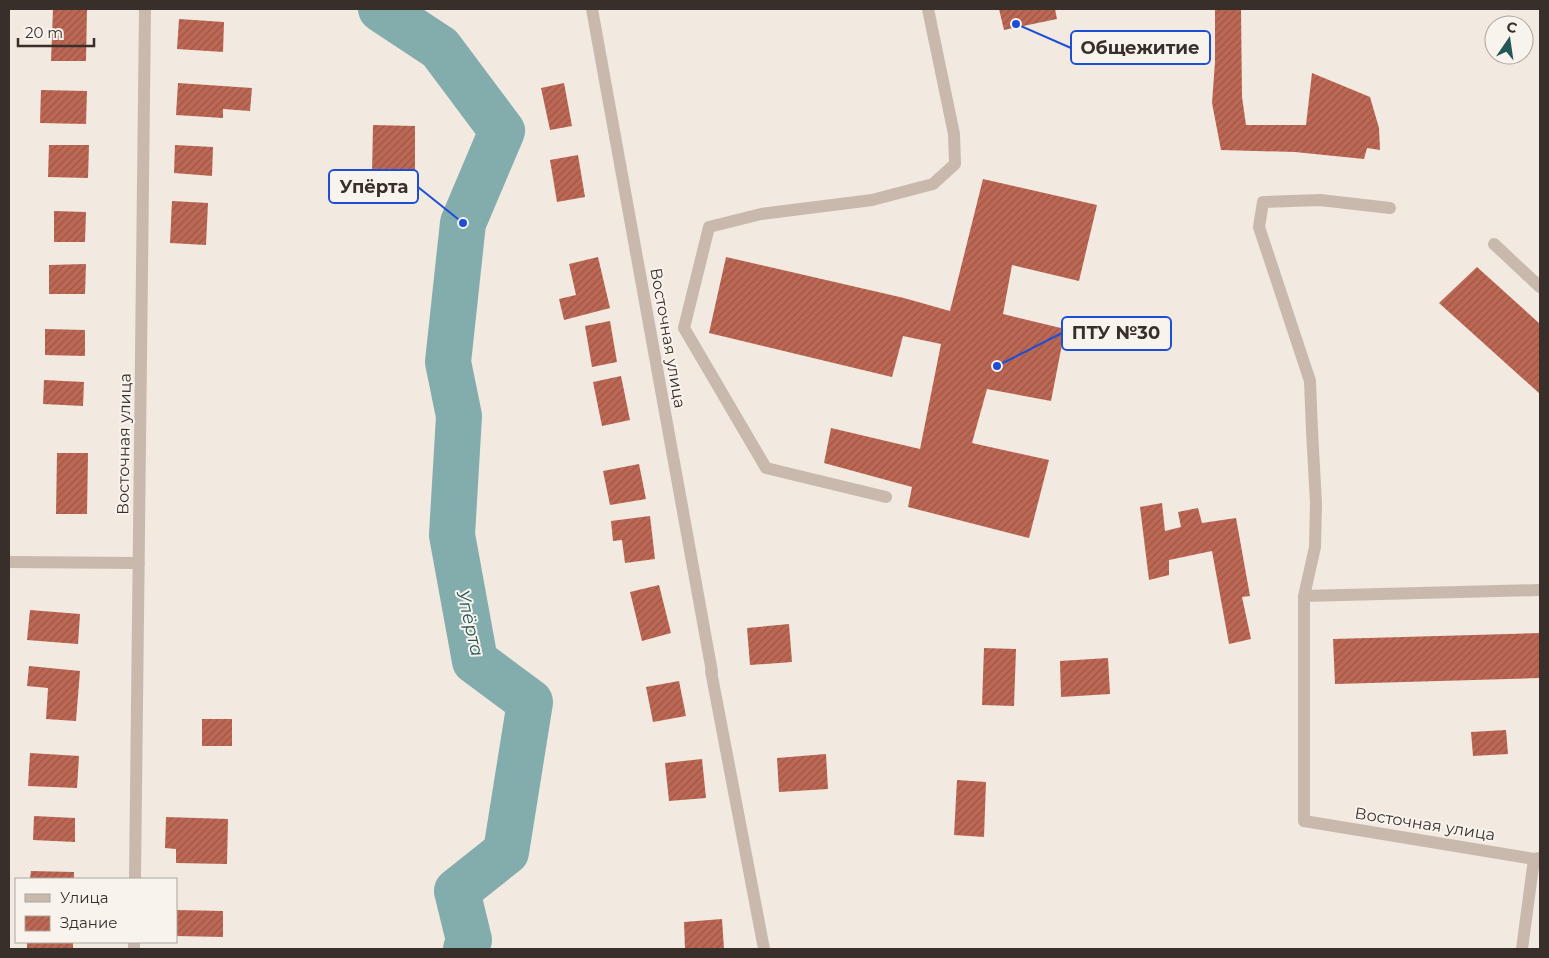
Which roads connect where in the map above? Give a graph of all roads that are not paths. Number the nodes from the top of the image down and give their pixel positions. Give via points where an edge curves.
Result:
1 (145, 9) edge
2 (592, 9) edge
3 (928, 9) edge
4 (1390, 208) dead end
5 (1494, 244) dead end
6 (1540, 287) edge
7 (886, 497) dead end
8 (9, 562) edge
9 (139, 563) junction
10 (1540, 590) edge
11 (1304, 596) junction
12 (1537, 859) edge
13 (135, 878) edge
14 (764, 949) edge
15 (1522, 949) edge

1 - 9 street, Восточная улица
2 - 14 street, Восточная улица
3 - 7 street via 954,134 955,164 933,184 872,200 761,214 709,227 684,328 766,468
4 - 11 street via 1320,200 1263,202 1259,227 1310,381 1315,547
5 - 6 street
8 - 9 street
9 - 13 street, Восточная улица
10 - 11 street
11 - 12 street, Восточная улица via 1304,821
12 - 15 street

